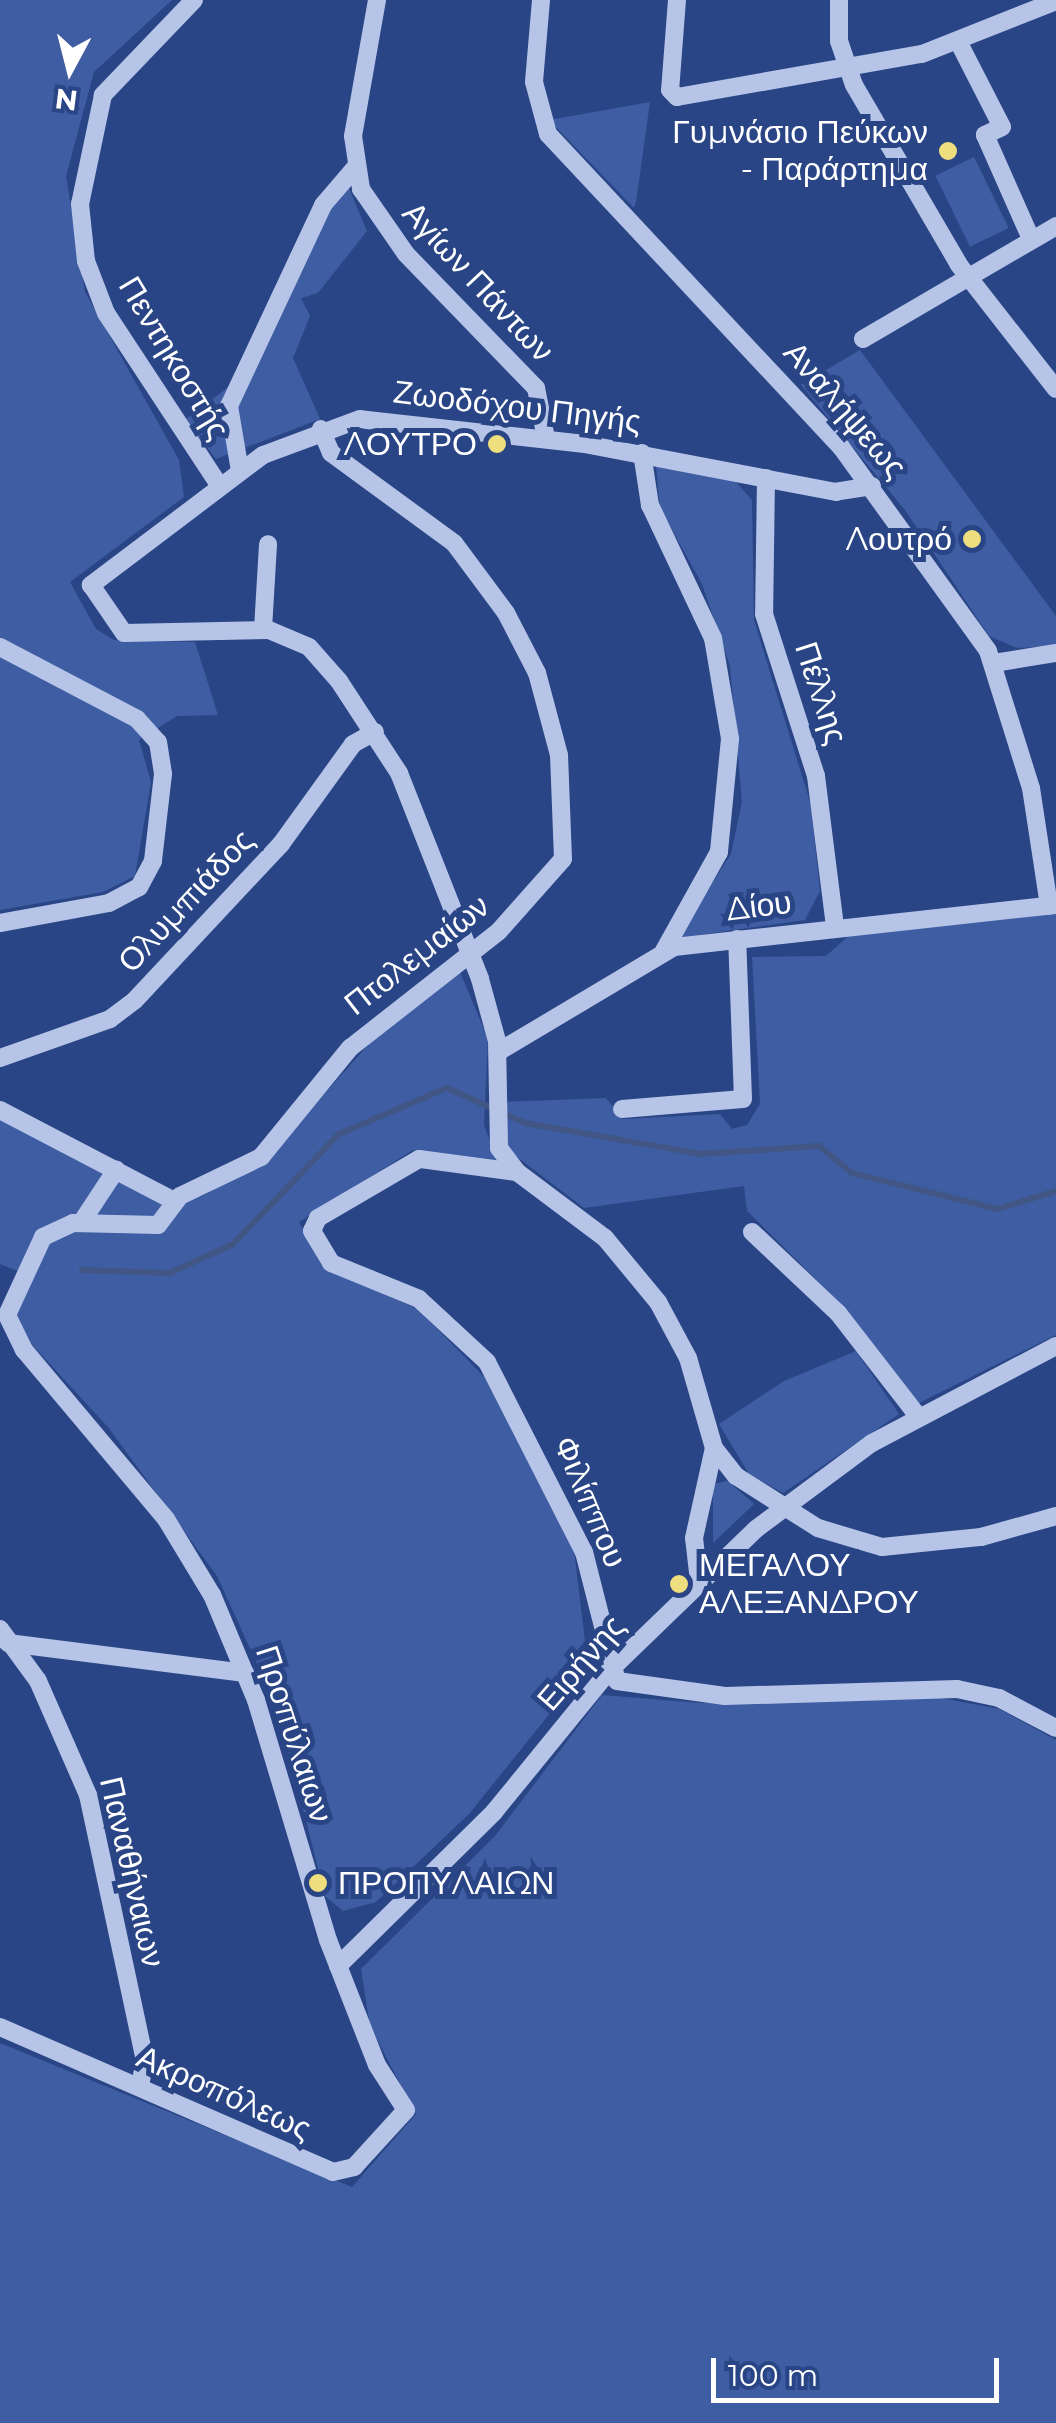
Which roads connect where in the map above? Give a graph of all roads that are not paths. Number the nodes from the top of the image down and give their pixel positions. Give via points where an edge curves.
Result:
1 (194, 0) edge
2 (377, 0) edge
3 (541, 0) edge
4 (677, 0) edge
5 (839, 0) edge
6 (1056, 1) edge
7 (959, 43) junction
8 (847, 69) junction
9 (354, 169) junction
10 (1056, 226) edge
11 (1031, 239) junction
12 (966, 276) junction
13 (863, 339) dead end
14 (1056, 389) edge
15 (322, 429) junction
16 (546, 438) junction
17 (642, 453) junction
18 (240, 471) junction
19 (766, 478) junction
20 (219, 485) junction
21 (872, 486) junction
22 (268, 544) dead end
23 (263, 628) junction
24 (0, 646) edge
25 (1056, 653) edge
26 (994, 663) junction
27 (375, 732) junction
28 (1053, 906) edge
29 (0, 924) edge
30 (835, 926) junction
31 (737, 939) junction
32 (664, 951) junction
33 (469, 953) junction
34 (498, 1052) junction
35 (0, 1058) edge
36 (622, 1109) dead end
37 (0, 1110) edge
38 (116, 1170) junction
39 (517, 1172) junction
40 (174, 1201) junction
41 (81, 1223) junction
42 (752, 1232) dead end
43 (1056, 1346) edge
44 (918, 1415) junction
45 (714, 1448) junction
46 (782, 1509) junction
47 (1056, 1516) edge
48 (698, 1581) junction
49 (0, 1628) edge
50 (6, 1643) edge
51 (610, 1670) junction
52 (245, 1673) junction
53 (1056, 1728) edge
54 (338, 1966) junction
55 (0, 2027) edge
56 (140, 2086) junction
57 (406, 2110) joint

1 - 20 street, Πεντηκοστής via 103,95 80,204 86,261 106,313
2 - 9 street
3 - 21 street, Αναλήψεως via 534,82 548,134
4 - 8 street via 673,96
5 - 8 street
6 - 7 street
7 - 8 street
7 - 11 street via 1002,126 984,135
8 - 12 street
9 - 16 street, Αγίων Πάντων via 406,254 536,388
9 - 18 street via 323,205 231,400 226,427
10 - 11 street
11 - 12 street
12 - 13 street
12 - 14 street
15 - 16 street, Ζωοδόχου Πηγής via 384,419
15 - 18 street, Ζωοδόχου Πηγής
15 - 33 street, Πτολεμαίων via 331,453 469,558 543,691 565,782 565,851 532,900
16 - 17 street, Ζωοδόχου Πηγής
17 - 19 street, Ζωοδόχου Πηγής
17 - 32 street via 650,505 712,638 730,726 720,852
18 - 20 street, Ζωοδόχου Πηγής
19 - 21 street, Ζωοδόχου Πηγής via 848,493
19 - 30 street, Πέλλης via 764,614 816,776
20 - 23 street, Ζωοδόχου Πηγής via 92,579 111,622 134,634
21 - 26 street, Αναλήψεως
22 - 23 street
23 - 27 street via 317,653
24 - 29 street via 136,718 158,742 164,774 153,861 139,887 109,903
25 - 26 street
26 - 28 street, Αναλήψεως via 1036,806
27 - 33 street
27 - 35 street, Ολυμπιάδος via 353,744 281,844 127,1008
28 - 30 street, Δίου
30 - 31 street, Δίου
31 - 32 street, Δίου
31 - 36 street via 743,1098
32 - 34 street, Δίου
33 - 34 street
33 - 40 street, Πτολεμαίων via 350,1048 261,1157
34 - 39 street via 493,1129
37 - 38 street
38 - 40 street
38 - 41 street
39 - 45 street via 597,1231 658,1302 688,1358
39 - 51 street, Φιλίππου via 419,1160 318,1218 312,1232 331,1262 419,1299 487,1362 588,1561
40 - 41 street, Πτολεμαίων via 147,1229
41 - 52 street, Προπύλαιων via 34,1245 8,1315 24,1350 188,1552
42 - 44 street via 838,1313
43 - 44 street, Ειρήνης
44 - 46 street, Ειρήνης
45 - 46 street
45 - 48 street via 694,1538
46 - 47 street via 842,1538 894,1548
46 - 48 street, Ειρήνης
48 - 51 street, Ειρήνης
49 - 50 street, Παναθήναιων
50 - 52 street
50 - 56 street, Παναθήναιων via 88,1796 143,2052
51 - 53 street via 632,1690 725,1696 888,1686 980,1692
51 - 54 street, Ειρήνης via 494,1812
52 - 54 street, Προπύλαιων
54 - 57 street, Προπύλαιων
55 - 56 street, Ακροπόλεως
56 - 57 street, Ακροπόλεως via 337,2173

